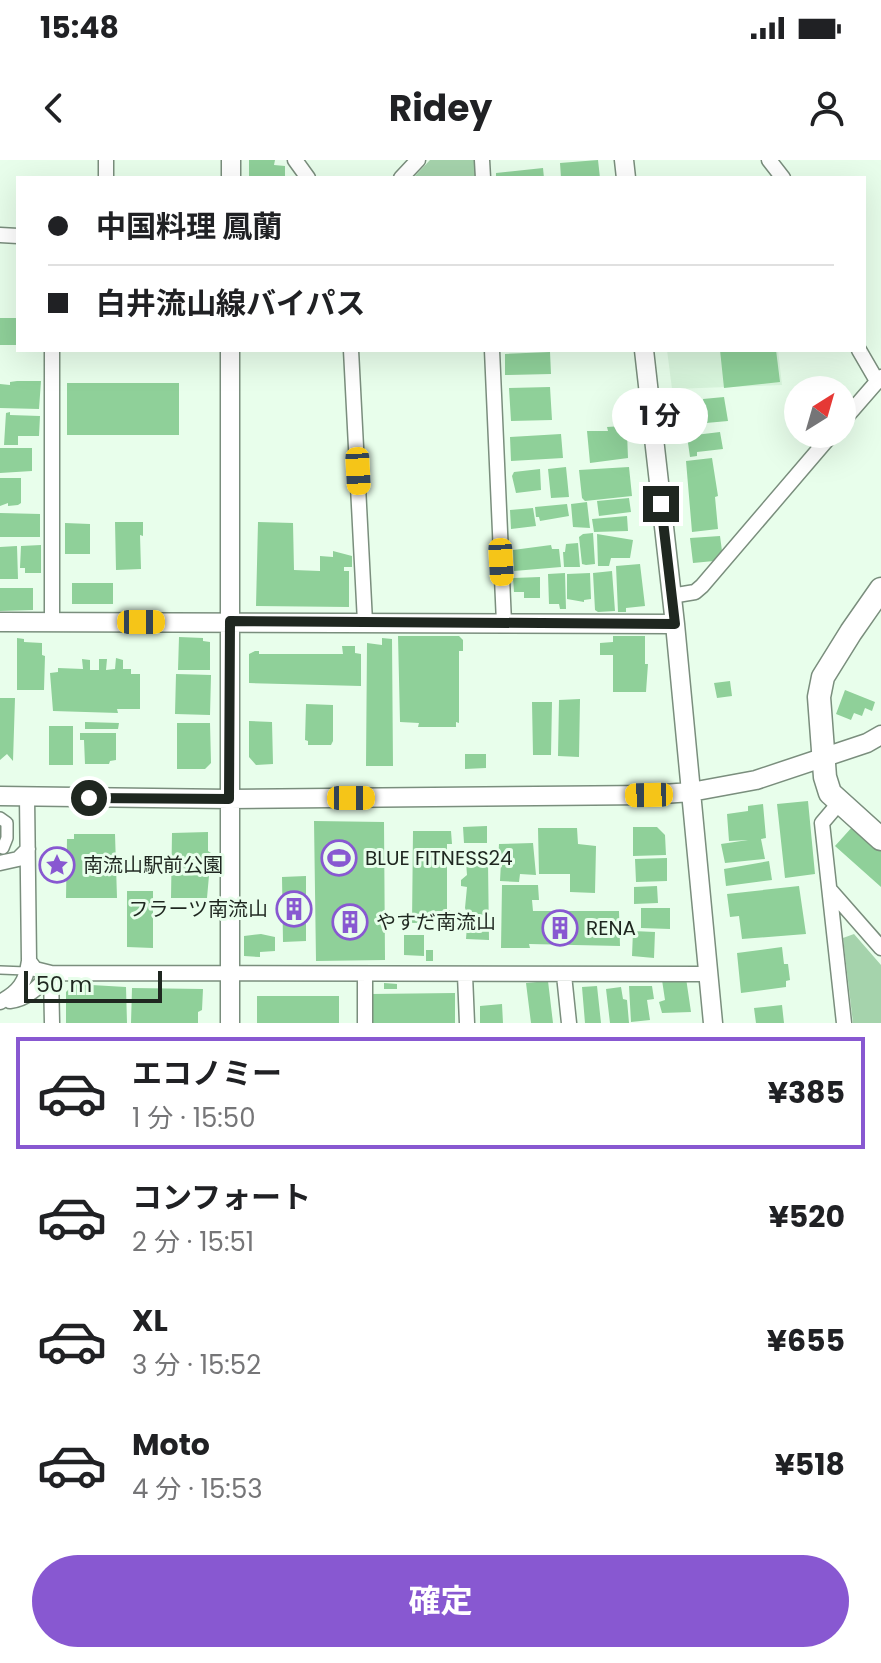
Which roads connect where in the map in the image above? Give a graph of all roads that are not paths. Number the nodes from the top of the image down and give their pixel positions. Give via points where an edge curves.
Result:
1 (418, 160) edge
2 (769, 160) edge
3 (403, 176) edge
4 (781, 176) edge
5 (52, 352) edge
6 (230, 352) edge
7 (351, 352) edge
8 (492, 352) edge
9 (644, 352) edge
10 (860, 352) edge
11 (879, 379) edge
12 (856, 406) edge
13 (820, 448) edge
14 (881, 589) edge
15 (671, 596) junction
16 (230, 621) junction
17 (0, 622) edge
18 (52, 622) junction
19 (365, 622) junction
20 (504, 623) junction
21 (675, 624) junction
22 (881, 735) edge
23 (823, 758) junction
24 (691, 792) junction
25 (0, 796) edge
26 (27, 797) junction
27 (229, 799) junction
28 (839, 803) junction
29 (0, 818) edge
30 (881, 839) edge
31 (0, 847) edge
32 (28, 849) junction
33 (4, 863) edge
34 (28, 881) junction
35 (831, 890) junction
36 (881, 948) edge
37 (29, 966) junction
38 (0, 970) edge
39 (51, 973) junction
40 (230, 974) junction
41 (365, 974) junction
42 (708, 974) junction
43 (465, 975) junction
44 (564, 975) junction
45 (0, 1002) edge
46 (52, 1023) edge
47 (230, 1023) edge
48 (365, 1023) edge
49 (467, 1023) edge
50 (569, 1023) edge
51 (713, 1023) edge
52 (844, 1023) edge

1 - 3 street
2 - 4 street
5 - 18 street
6 - 16 street
7 - 19 street
8 - 20 street
9 - 15 street
10 - 11 street
11 - 12 street
13 - 15 street via 702,586
14 - 23 main road via 823,677
15 - 21 street
16 - 18 street
16 - 19 street
16 - 27 street
17 - 18 street
19 - 20 street
20 - 21 street
21 - 24 street
22 - 23 street
23 - 24 street via 756,780
23 - 28 main road via 830,793
24 - 27 street
24 - 42 street
25 - 26 street
26 - 27 street
26 - 32 street
27 - 40 street
28 - 30 main road
28 - 35 street via 822,823
29 - 31 street via 7,823 7,838
32 - 33 street
32 - 34 street
33 - 34 street via 23,872
34 - 37 street
35 - 36 street
35 - 52 street
37 - 38 lane
37 - 39 street
37 - 45 street via 25,982
39 - 40 street
39 - 45 street via 19,1000
39 - 46 street
40 - 41 street
40 - 47 street
41 - 43 street
41 - 48 street
42 - 44 street
42 - 51 street
43 - 44 street
43 - 49 street
44 - 50 street

